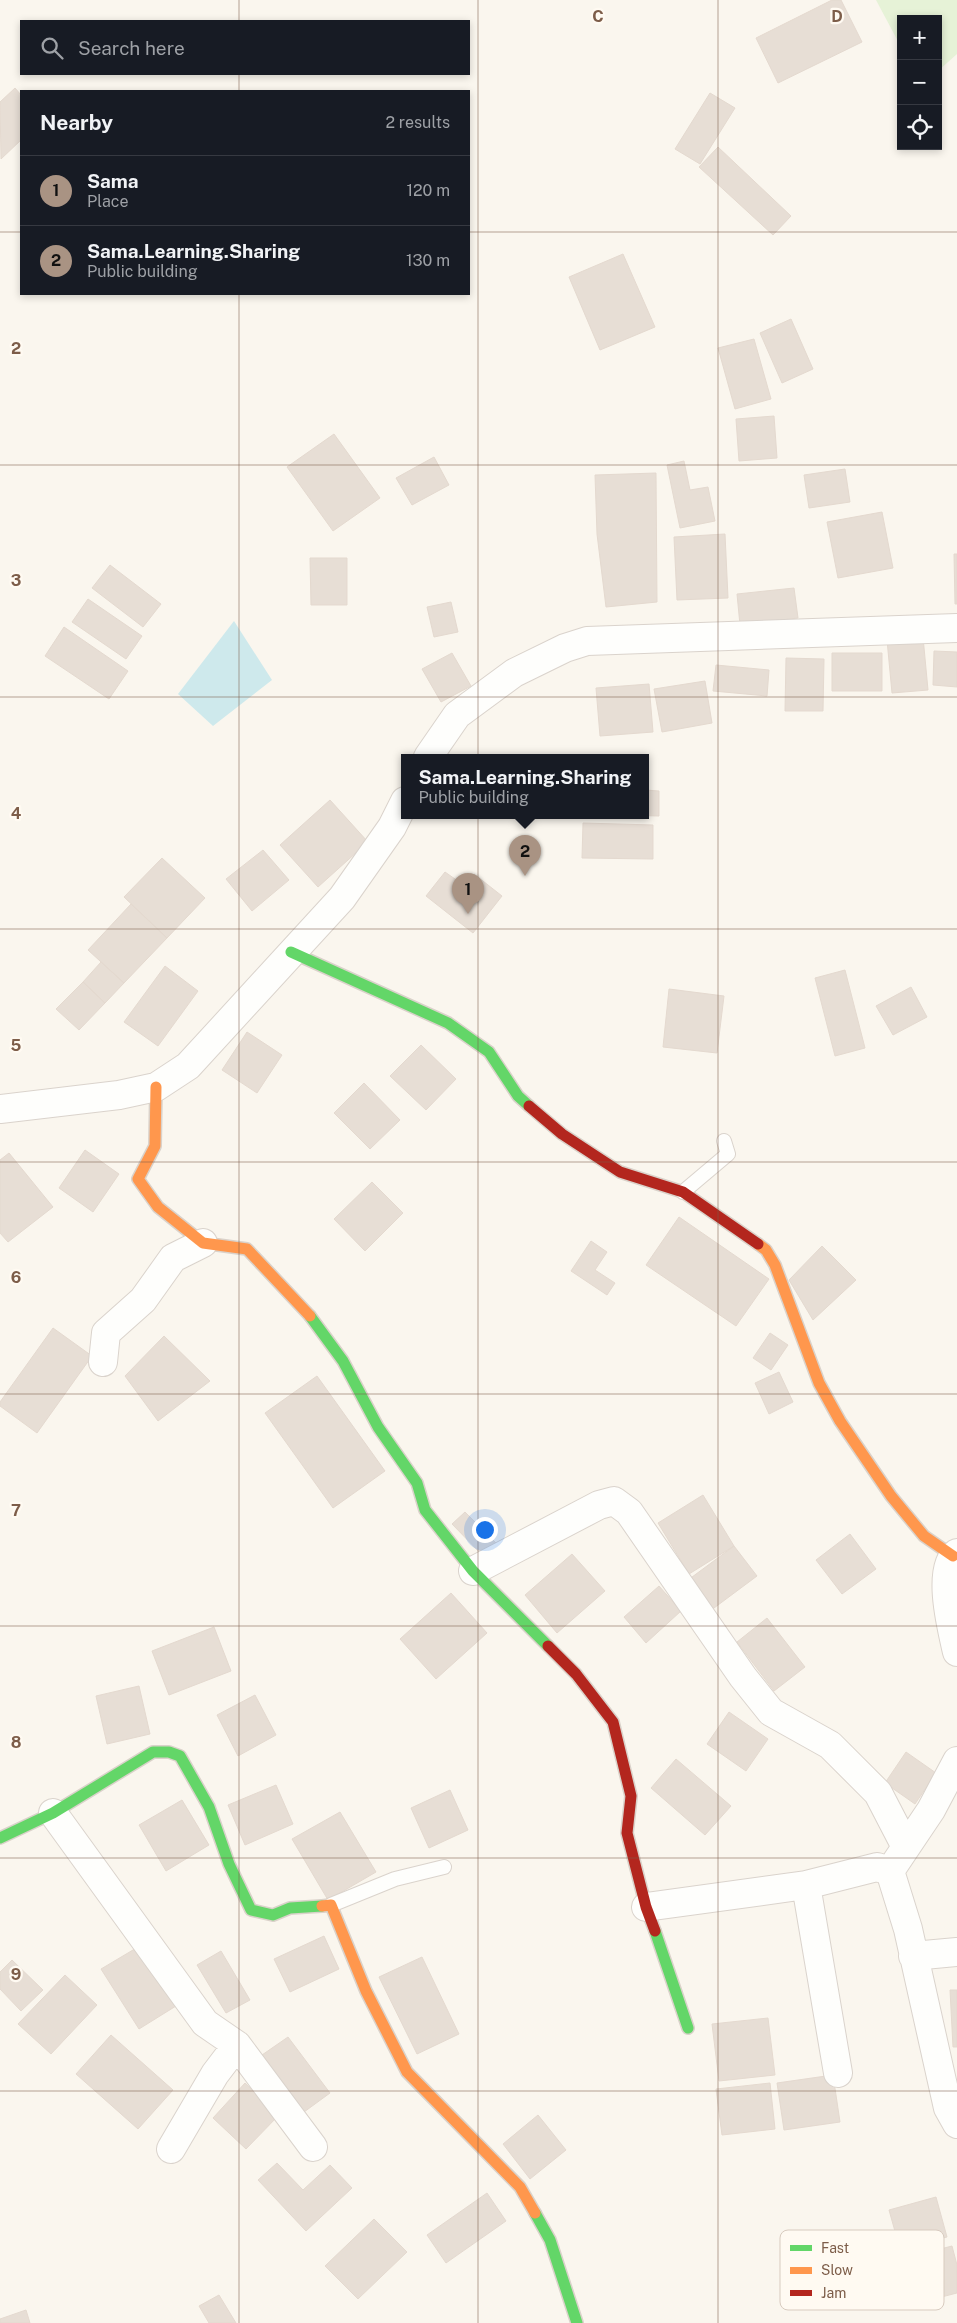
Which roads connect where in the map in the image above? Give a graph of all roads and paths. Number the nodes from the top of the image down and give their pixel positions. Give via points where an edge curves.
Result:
1 (957, 628) edge
2 (430, 754) edge
3 (401, 809) edge
4 (291, 952) junction
5 (156, 1087) junction
6 (0, 1109) edge
7 (724, 1141) dead end
8 (683, 1192) junction
9 (203, 1243) junction
10 (103, 1362) dead end
11 (955, 1554) edge
12 (473, 1571) junction
13 (957, 1652) edge
14 (957, 1761) edge
15 (52, 1813) junction
16 (0, 1838) edge
17 (906, 1847) junction
18 (444, 1867) dead end
19 (890, 1871) junction
20 (806, 1885) junction
21 (331, 1905) junction
22 (646, 1907) junction
23 (957, 1952) edge
24 (913, 1956) junction
25 (688, 2028) dead end
26 (237, 2045) junction
27 (838, 2073) dead end
28 (957, 2124) edge
29 (957, 2130) edge
30 (957, 2139) edge
31 (313, 2147) dead end
32 (171, 2149) dead end
33 (577, 2323) edge

1 - 2 street via 587,641 514,673 457,716
3 - 4 street via 342,898
4 - 5 street via 188,1066
4 - 8 street via 448,1023 489,1052 518,1096 562,1134 620,1172
5 - 6 street via 119,1095
5 - 9 street via 155,1146 138,1179 158,1207
7 - 8 lane via 728,1154
8 - 11 street via 766,1250 775,1265 819,1383 840,1421 891,1496 924,1536
9 - 10 street via 173,1258 144,1300 106,1333
9 - 12 street via 247,1249 305,1309 343,1361 378,1427 417,1484 425,1510
11 - 13 street via 946,1573 950,1622
12 - 17 street via 599,1505 614,1501 629,1512 743,1678 771,1712 830,1745 878,1793
12 - 22 street via 576,1674 613,1722 631,1796 627,1833
14 - 17 street via 932,1810
15 - 16 street
15 - 21 street via 153,1752 169,1752 180,1756 209,1807 229,1864 251,1910 273,1915 290,1908
15 - 26 street via 205,2023
17 - 19 street
18 - 21 lane via 395,1879
19 - 20 street via 877,1867
19 - 24 street
20 - 22 street
20 - 27 street
21 - 33 street via 366,1991 408,2072 520,2187 550,2240
22 - 25 street
23 - 24 street
24 - 28 street via 948,2108
26 - 31 street
26 - 32 street via 215,2074
29 - 30 street

